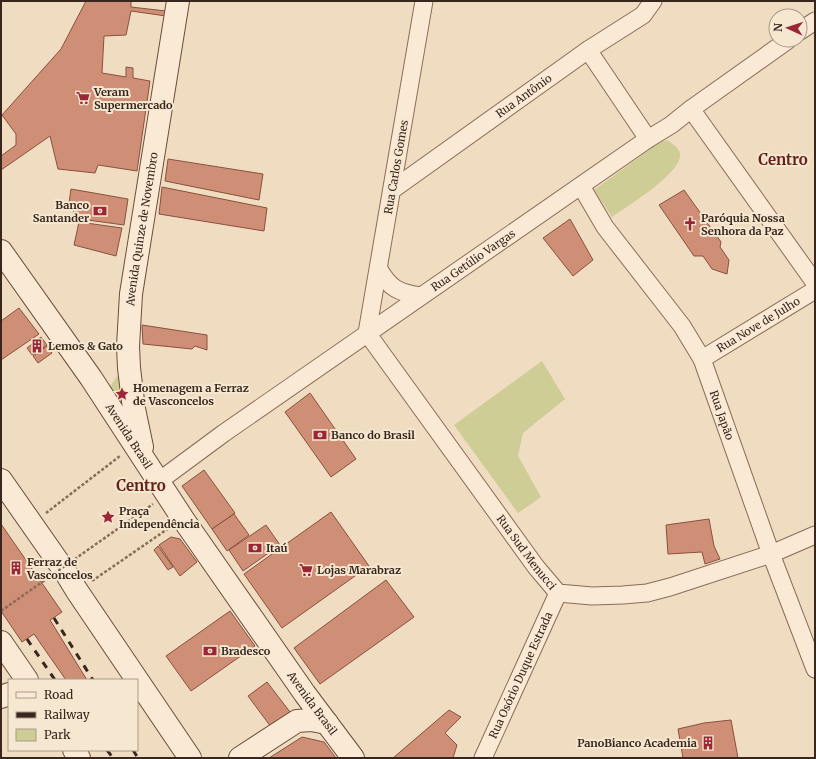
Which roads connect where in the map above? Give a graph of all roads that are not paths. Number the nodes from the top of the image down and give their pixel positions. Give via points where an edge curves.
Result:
1 (178, 1) edge
2 (424, 1) edge
3 (653, 1) edge
4 (777, 48) edge
5 (588, 50) junction
6 (691, 109) junction
7 (648, 139) junction
8 (581, 186) junction
9 (392, 190) junction
10 (1, 251) edge
11 (379, 269) junction
12 (815, 283) edge
13 (815, 290) edge
14 (421, 296) junction
15 (367, 333) junction
16 (702, 360) junction
17 (140, 451) junction
18 (1, 480) edge
19 (164, 488) junction
20 (815, 535) edge
21 (771, 554) junction
22 (558, 593) junction
23 (1, 642) edge
24 (815, 669) edge
25 (26, 679) edge
26 (137, 679) edge
27 (138, 681) edge
28 (305, 694) junction
29 (297, 721) junction
30 (327, 724) junction
31 (189, 756) edge
32 (353, 756) edge
33 (240, 758) edge
34 (484, 758) edge

1 - 17 main road, Avenida Quinze de Novembro via 131,294 129,368
2 - 9 street, Rua Carlos Gomes
3 - 5 street, Rua Antônio via 643,15
4 - 6 street, Rua Getúlio Vargas
5 - 7 street
5 - 9 street, Rua Antônio
6 - 7 street, Rua Getúlio Vargas
6 - 12 street
7 - 8 street, Rua Getúlio Vargas
8 - 14 street, Rua Getúlio Vargas
8 - 16 street, Rua Japão via 605,227 682,326
9 - 11 street, Rua Carlos Gomes
10 - 17 main road, Avenida Brasil
11 - 14 street via 391,286 408,294
11 - 15 street, Rua Carlos Gomes
13 - 16 street, Rua Nove de Julho
14 - 15 street, Rua Getúlio Vargas
15 - 19 street, Rua Getúlio Vargas via 224,433
15 - 22 street, Rua Sud Menucci via 536,567
16 - 21 street, Rua Japão
17 - 19 main road, Avenida Brasil
18 - 26 main road
19 - 28 main road, Avenida Brasil
20 - 21 street, Rua Sud Menucci
21 - 22 street, Rua Sud Menucci via 646,593 592,596
21 - 24 street, Rua Japão
22 - 34 street, Rua Osório Duque Estrada
23 - 25 main road
27 - 31 main road
28 - 29 main road
28 - 30 main road, Avenida Brasil
29 - 30 main road via 311,720
29 - 33 main road
30 - 32 main road, Avenida Brasil

